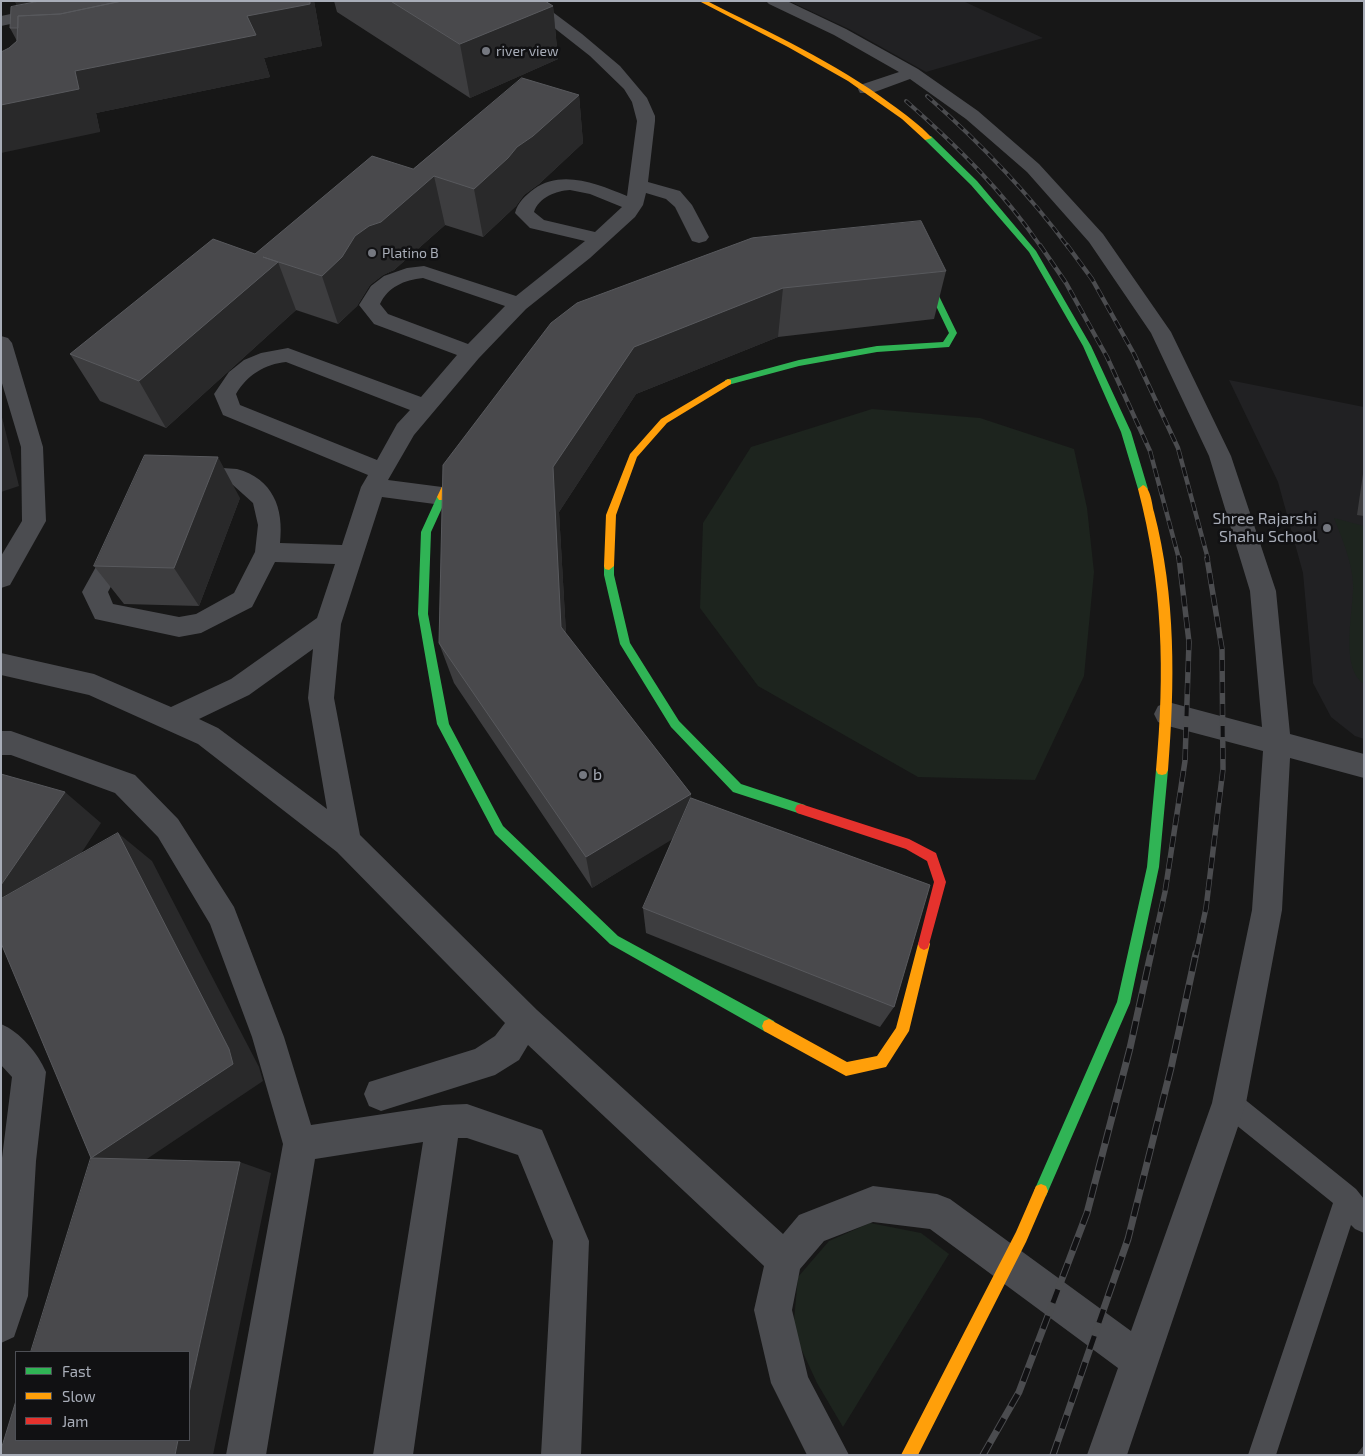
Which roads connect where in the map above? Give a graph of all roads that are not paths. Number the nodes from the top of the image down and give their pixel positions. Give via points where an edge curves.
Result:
1 (96, 1) edge
2 (528, 1) edge
3 (702, 1) edge
4 (774, 1) edge
5 (8, 20) edge
6 (1, 33) edge
7 (912, 73) junction
8 (866, 89) junction
9 (636, 195) junction
10 (699, 237) dead end
11 (599, 239) junction
12 (519, 304) junction
13 (1, 343) edge
14 (471, 353) junction
15 (424, 407) junction
16 (378, 479) junction
17 (442, 496) junction
18 (267, 552) junction
19 (351, 554) junction
20 (1, 578) edge
21 (328, 624) junction
22 (1, 664) edge
23 (1168, 714) junction
24 (171, 720) junction
25 (1, 743) edge
26 (1277, 743) junction
27 (1364, 766) edge
28 (347, 842) junction
29 (526, 1021) junction
30 (1, 1040) edge
31 (381, 1094) dead end
32 (1229, 1103) junction
33 (442, 1122) junction
34 (300, 1144) junction
35 (1347, 1198) junction
36 (1364, 1220) edge
37 (784, 1260) junction
38 (1006, 1265) junction
39 (1, 1324) edge
40 (1141, 1361) junction
41 (246, 1455) edge
42 (394, 1455) edge
43 (560, 1455) edge
44 (829, 1455) edge
45 (910, 1455) edge
46 (1107, 1455) edge
47 (1262, 1455) edge

1 - 5 street
2 - 9 street via 575,34 633,88 646,116
3 - 8 street
4 - 7 street via 840,32
5 - 6 street
7 - 8 street
7 - 26 street via 972,115 1032,168 1096,238 1160,332 1220,456 1263,591
8 - 23 street via 923,133 974,183 1032,252 1087,346 1126,432 1149,508 1164,594
9 - 10 street via 673,195 683,205
9 - 11 street
9 - 11 street via 571,183 556,184 543,189 526,205 524,212 537,224
11 - 12 street
12 - 14 street
12 - 14 street via 424,272 408,272 393,278 372,297 369,306 381,319
13 - 20 street via 32,447 34,521
14 - 15 street
15 - 16 street via 406,430
15 - 16 street via 288,355 254,362 230,384 225,394 231,410
16 - 17 street
16 - 19 street
17 - 17 street via 426,532 423,614 443,724 499,830 614,940 846,1069 882,1062 902,1031 940,882 932,856 909,845 737,788 675,724 625,644 609,575 611,515 633,456 664,421 729,382 799,363 868,350 946,345 953,333 919,262 900,252 874,250 801,255 722,275 657,300 578,341 508,396 460,457
18 - 18 street via 243,600 201,623 179,627 104,612 95,592 147,495 160,483 179,475 237,476 247,482 264,500 270,525
18 - 19 street
19 - 21 street
21 - 24 street via 240,688
21 - 28 street via 321,698
22 - 24 street via 94,685
23 - 26 street
23 - 38 street via 1153,867 1123,1003
24 - 28 street via 208,736
25 - 34 street via 11,743 125,784 168,828 223,916 268,1037
26 - 27 street
26 - 32 street via 1267,910
28 - 29 street
29 - 31 street via 507,1048 483,1063
29 - 37 street
30 - 39 street via 29,1072 10,1296
32 - 35 lane
32 - 40 street
33 - 34 street
33 - 42 street
33 - 43 street via 467,1121 530,1142 571,1241
34 - 41 street
35 - 36 lane
35 - 47 lane
37 - 38 street via 812,1228 873,1204 937,1212
37 - 44 street via 773,1310 790,1383
38 - 40 street
38 - 45 street
40 - 46 street

